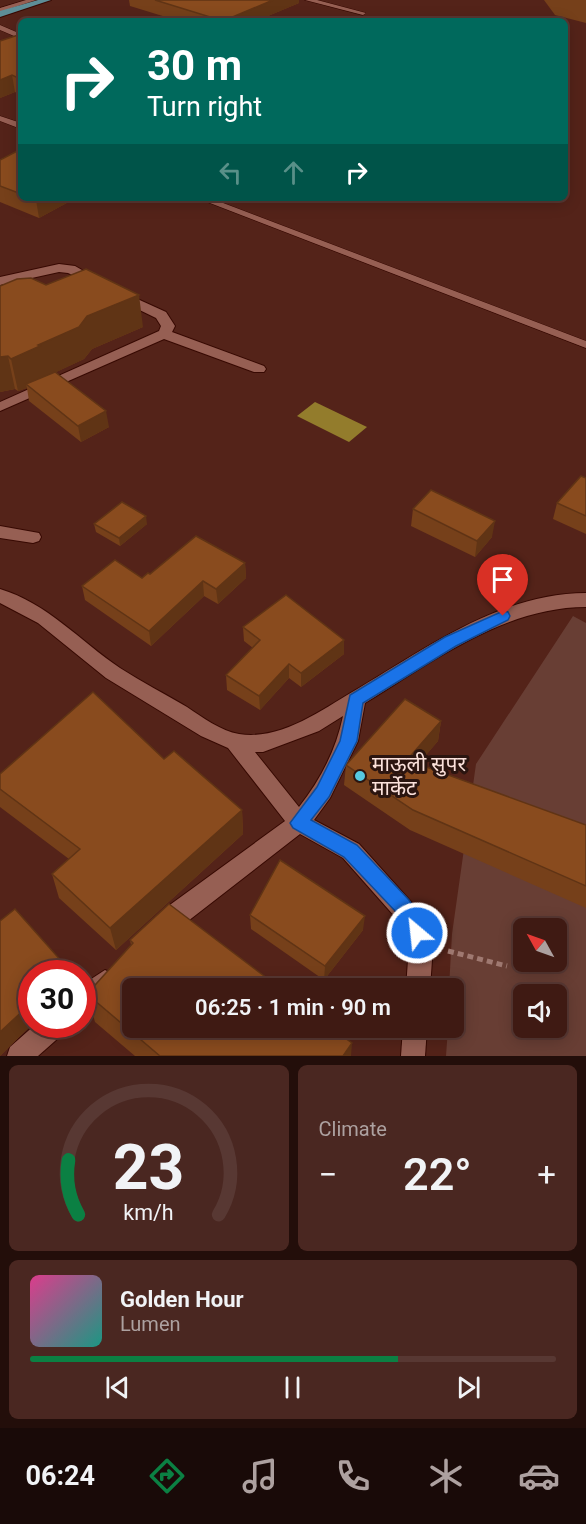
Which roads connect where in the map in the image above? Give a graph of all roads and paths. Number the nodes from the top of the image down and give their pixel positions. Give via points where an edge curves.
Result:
1 (13, 0) edge
2 (33, 0) edge
3 (47, 0) edge
4 (308, 0) edge
5 (0, 4) edge
6 (0, 12) edge
7 (363, 14) dead end
8 (0, 27) edge
9 (18, 36) edge
10 (0, 118) edge
11 (18, 125) edge
12 (210, 201) edge
13 (0, 281) edge
14 (164, 334) junction
15 (586, 345) edge
16 (259, 369) dead end
17 (0, 407) edge
18 (0, 532) edge
19 (33, 537) dead end
20 (0, 595) edge
21 (586, 600) edge
22 (356, 700) junction
23 (235, 742) junction
24 (299, 823) junction
25 (144, 945) edge
26 (421, 946) junction
27 (507, 966) dead end
28 (120, 968) edge
29 (419, 978) edge
30 (96, 989) edge
31 (40, 1038) edge
32 (414, 1038) edge
33 (19, 1056) edge
34 (413, 1056) edge

1 - 5 main road
2 - 6 lane
3 - 6 main road
4 - 7 lane
8 - 9 lane
10 - 11 lane
12 - 15 lane
13 - 14 street via 71,269 161,315 168,326
14 - 16 street
14 - 17 street
18 - 19 street
20 - 23 street via 44,618 113,673
21 - 22 street via 562,600 503,616 451,642
22 - 23 street via 312,725 263,744
22 - 24 street via 348,741 323,792
23 - 24 street
24 - 25 street via 175,915
24 - 26 street via 351,851 408,914
26 - 27 path
26 - 29 street
28 - 30 street
31 - 33 street
32 - 34 street

